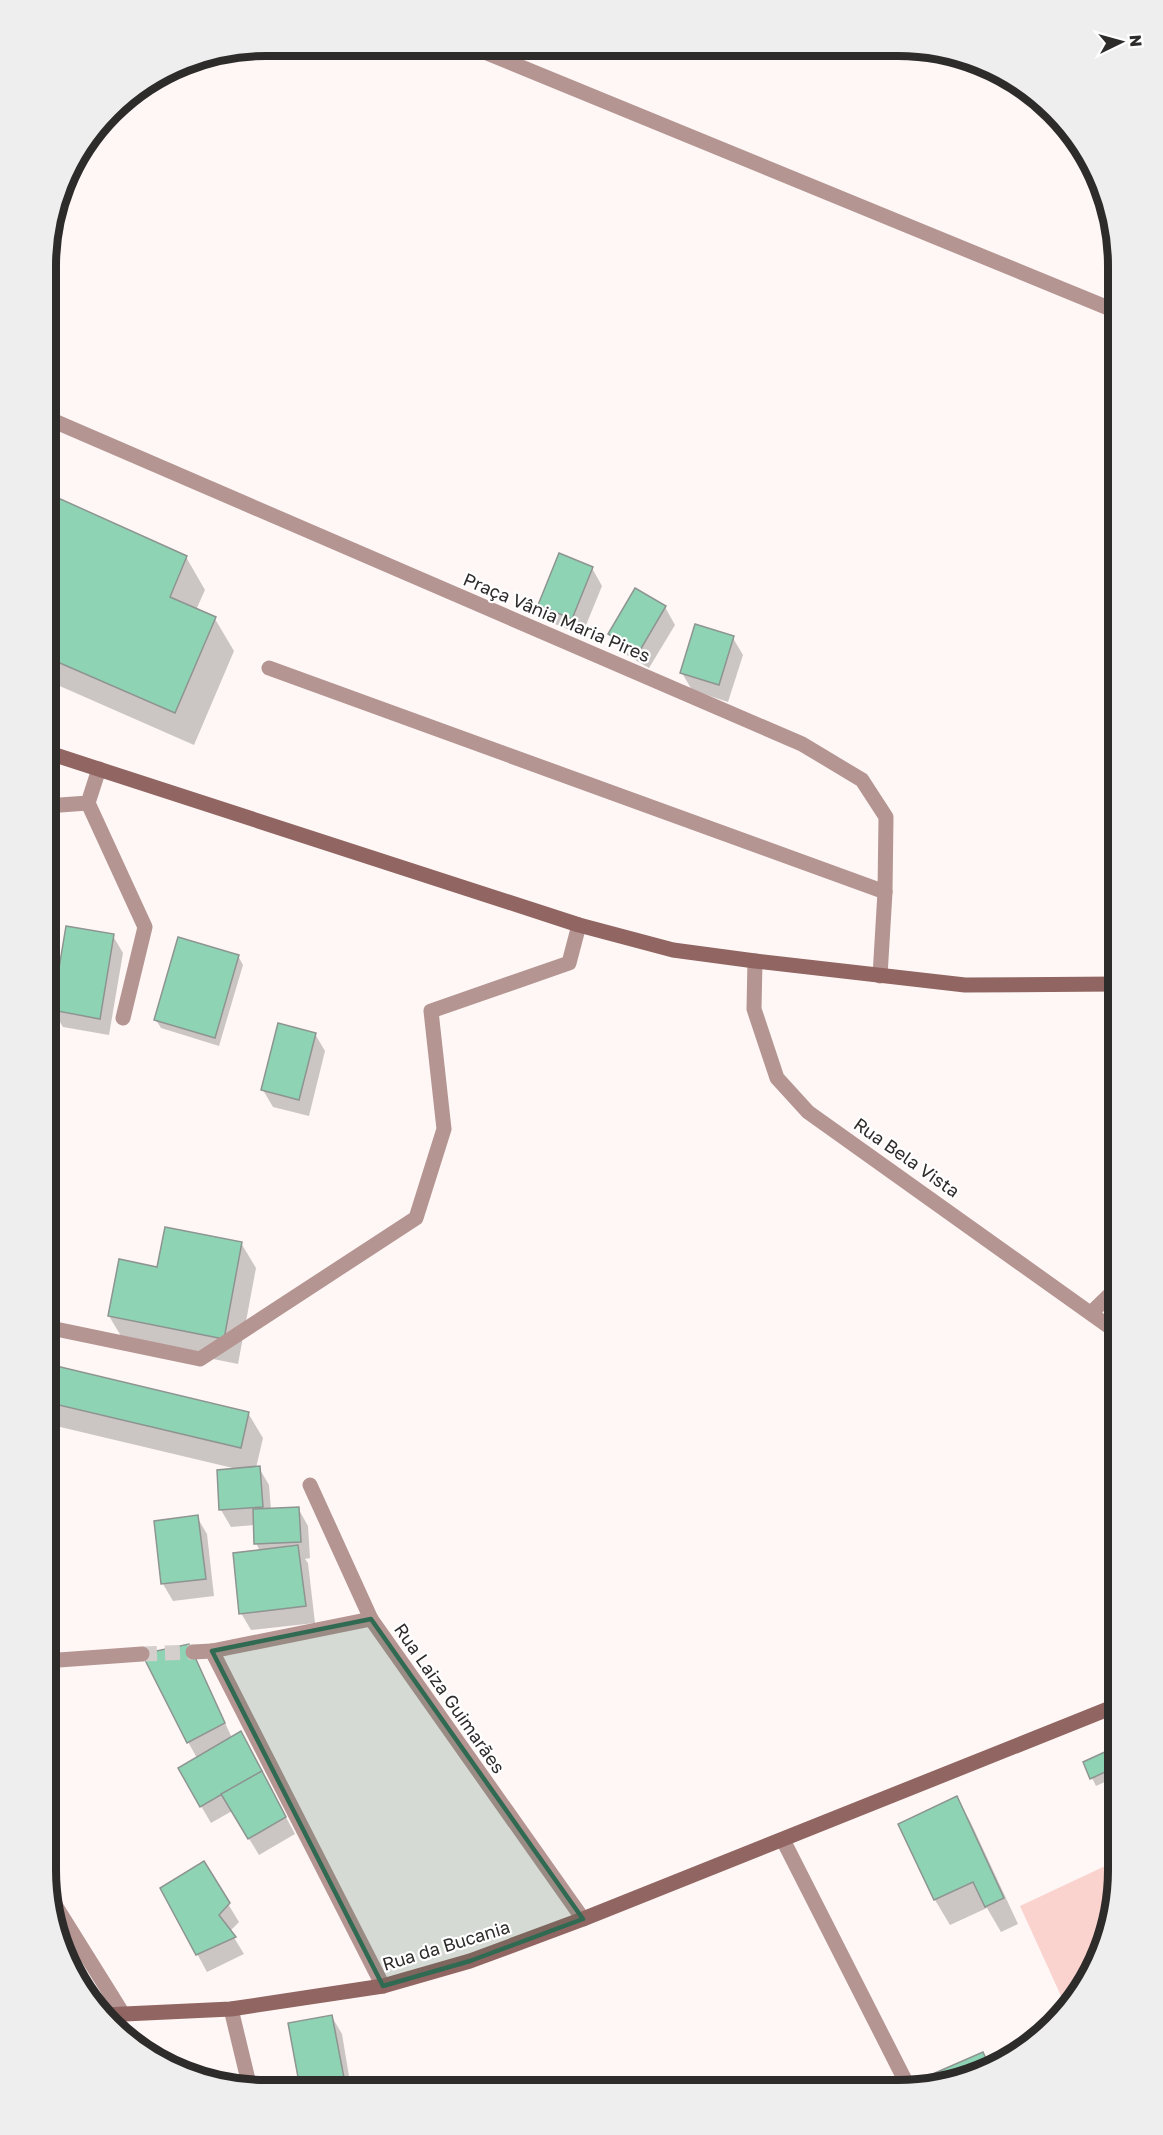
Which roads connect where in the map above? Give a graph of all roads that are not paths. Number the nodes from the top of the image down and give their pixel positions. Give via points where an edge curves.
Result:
1 (494, 56) edge
2 (1108, 308) edge
3 (56, 422) edge
4 (269, 668) dead end
5 (56, 755) edge
6 (99, 769) junction
7 (88, 803) junction
8 (56, 805) edge
9 (885, 892) junction
10 (579, 925) junction
11 (755, 961) junction
12 (880, 976) junction
13 (1108, 984) edge
14 (123, 1018) dead end
15 (1107, 1296) edge
16 (1090, 1312) junction
17 (1107, 1325) edge
18 (56, 1329) edge
19 (309, 1485) dead end
20 (371, 1619) junction
21 (213, 1651) junction
22 (193, 1652) tunnel mouth
23 (142, 1654) tunnel mouth
24 (56, 1660) edge
25 (1107, 1709) edge
26 (783, 1840) junction
27 (61, 1915) edge
28 (582, 1919) junction
29 (383, 1986) junction
30 (231, 2009) junction
31 (114, 2014) edge
32 (123, 2014) junction
33 (248, 2079) edge
34 (905, 2079) edge

1 - 2 street
3 - 9 street, Praça Vânia Maria Pires via 801,744 862,780 886,817
4 - 9 street
5 - 6 main road
6 - 7 street
6 - 10 main road
7 - 8 street
7 - 14 street via 145,927
9 - 12 street, Praça Vânia Maria Pires
10 - 11 main road via 673,950
10 - 18 street via 569,963 431,1011 444,1129 416,1218 200,1359
11 - 12 main road
11 - 16 street, Rua Bela Vista via 754,1009 777,1078 808,1112
12 - 13 main road via 965,985
15 - 16 street
16 - 17 street, Rua Bela Vista
19 - 20 street, Rua Laiza Guimarães
20 - 21 street
20 - 28 street, Rua Laiza Guimarães
21 - 22 street
21 - 29 street
23 - 24 street
25 - 26 main road, Rua da Bucania
26 - 28 main road, Rua da Bucania
26 - 34 street
27 - 32 street
28 - 29 main road, Rua da Bucania via 470,1961
29 - 30 main road, Rua da Bucania
30 - 32 main road, Rua da Bucania
30 - 33 street
31 - 32 main road, Rua da Bucania

